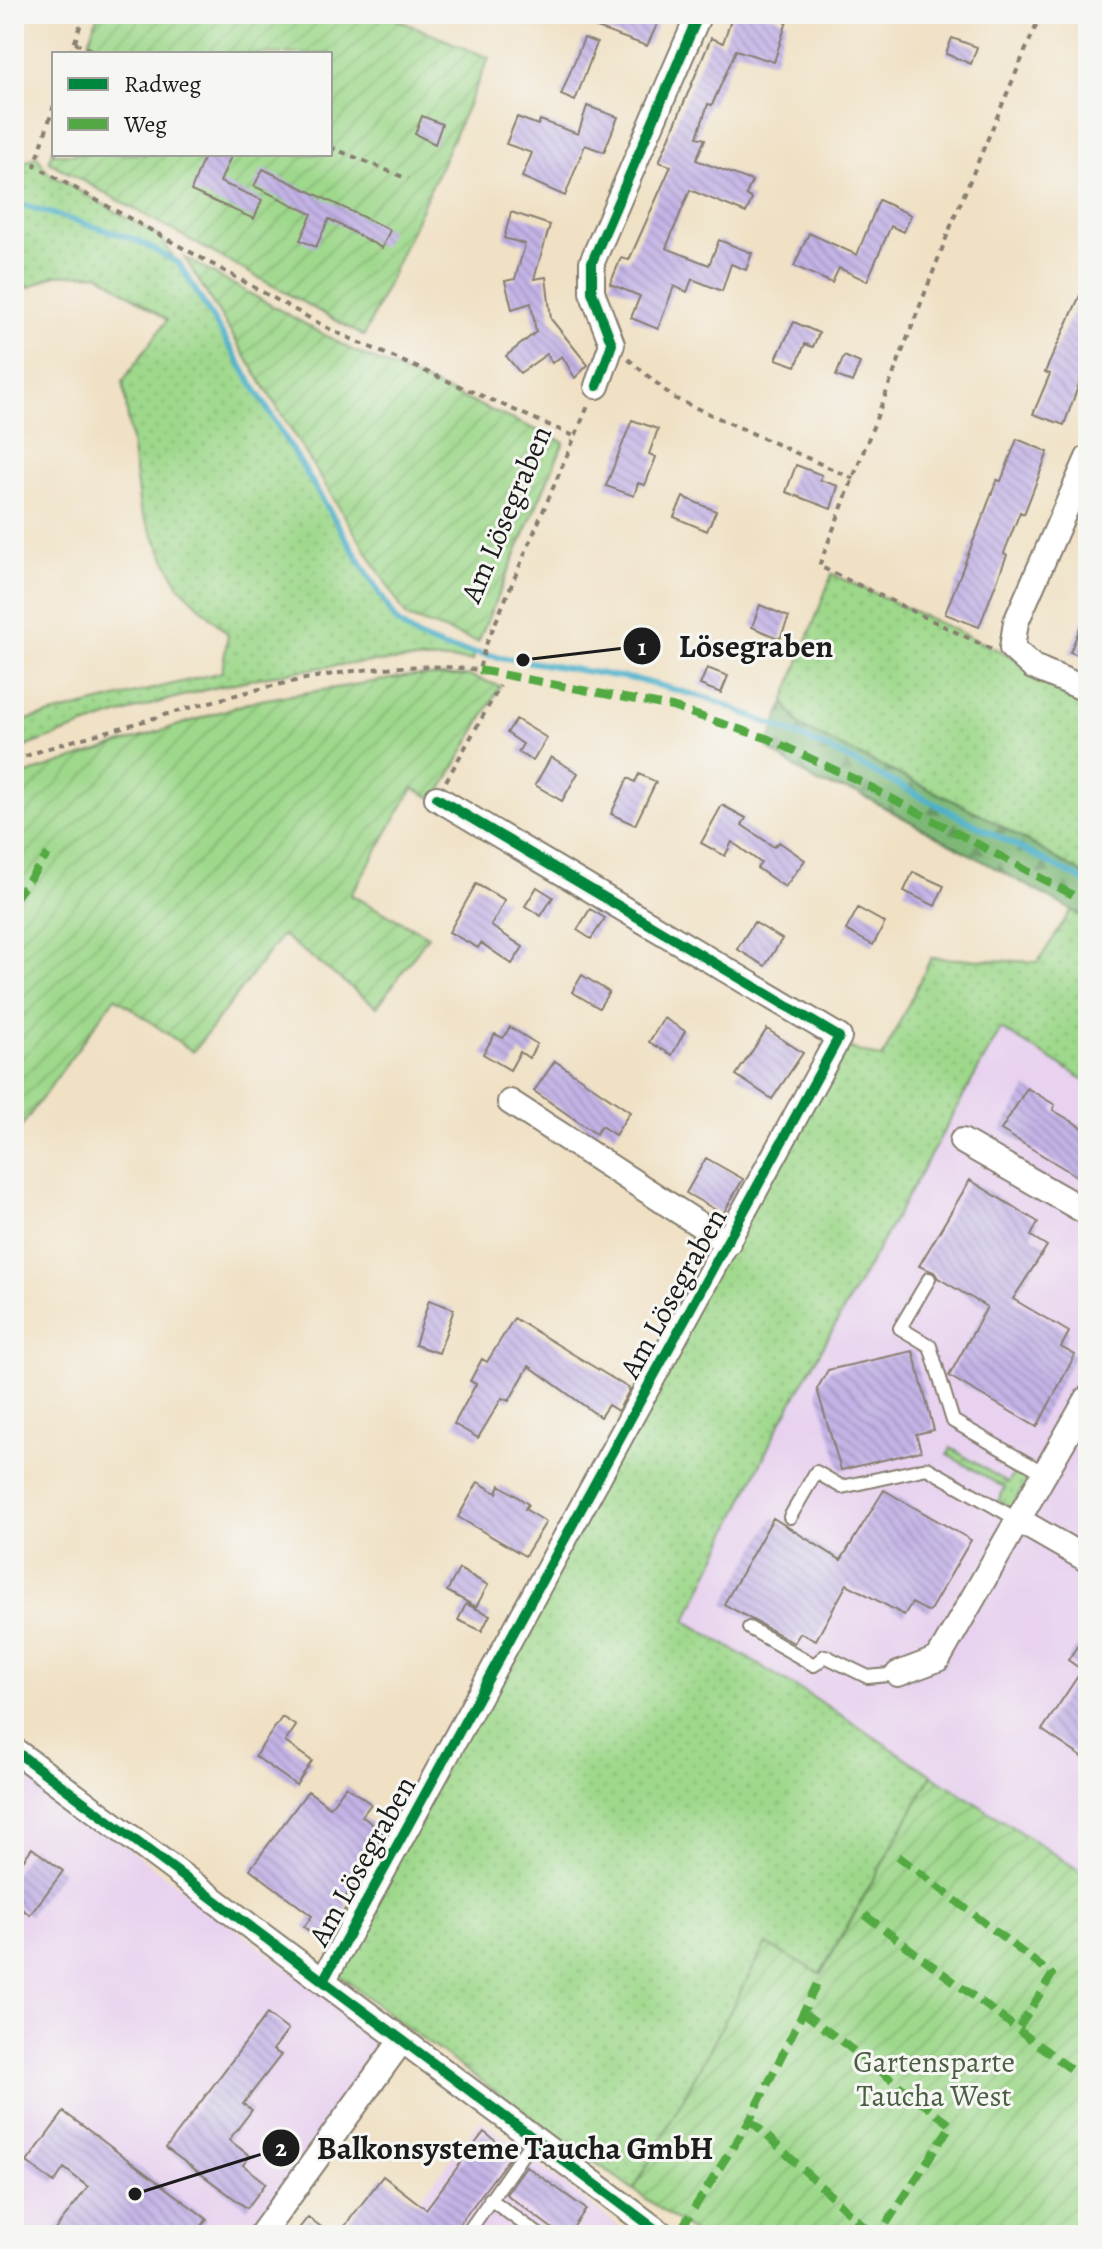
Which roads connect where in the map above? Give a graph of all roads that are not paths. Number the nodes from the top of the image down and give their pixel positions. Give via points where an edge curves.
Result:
1 (699, 14) edge
2 (597, 386) road end
3 (1088, 458) edge
4 (1088, 690) edge
5 (437, 798) road end
6 (510, 1102) dead end
7 (962, 1141) dead end
8 (1088, 1213) edge
9 (728, 1243) junction
10 (929, 1279) dead end
11 (1088, 1398) edge
12 (1046, 1474) junction
13 (790, 1517) dead end
14 (1020, 1521) junction
15 (1088, 1560) edge
16 (749, 1628) dead end
17 (898, 1674) joint
18 (14, 1750) edge
19 (323, 1981) junction
20 (402, 2040) junction
21 (534, 2138) junction
22 (490, 2199) junction
23 (657, 2233) edge
24 (261, 2235) edge
25 (466, 2235) edge
26 (539, 2235) edge

1 - 2 street via 592,262 592,292 612,344
3 - 4 street via 1016,622 1012,648 1033,667
5 - 9 street, Am Lösegraben via 479,834 839,1037
6 - 9 street, Am Lösegraben
7 - 8 street
9 - 19 street, Am Lösegraben
10 - 12 lane via 900,1328 930,1346 953,1421
11 - 12 street
12 - 14 street
13 - 14 lane via 816,1472 842,1487 927,1468
14 - 15 street
14 - 17 street via 938,1659
16 - 17 lane via 814,1665 825,1656 868,1677
18 - 19 street
19 - 20 street
20 - 21 street
20 - 24 street
21 - 22 lane
21 - 23 street
22 - 25 lane
22 - 26 lane

